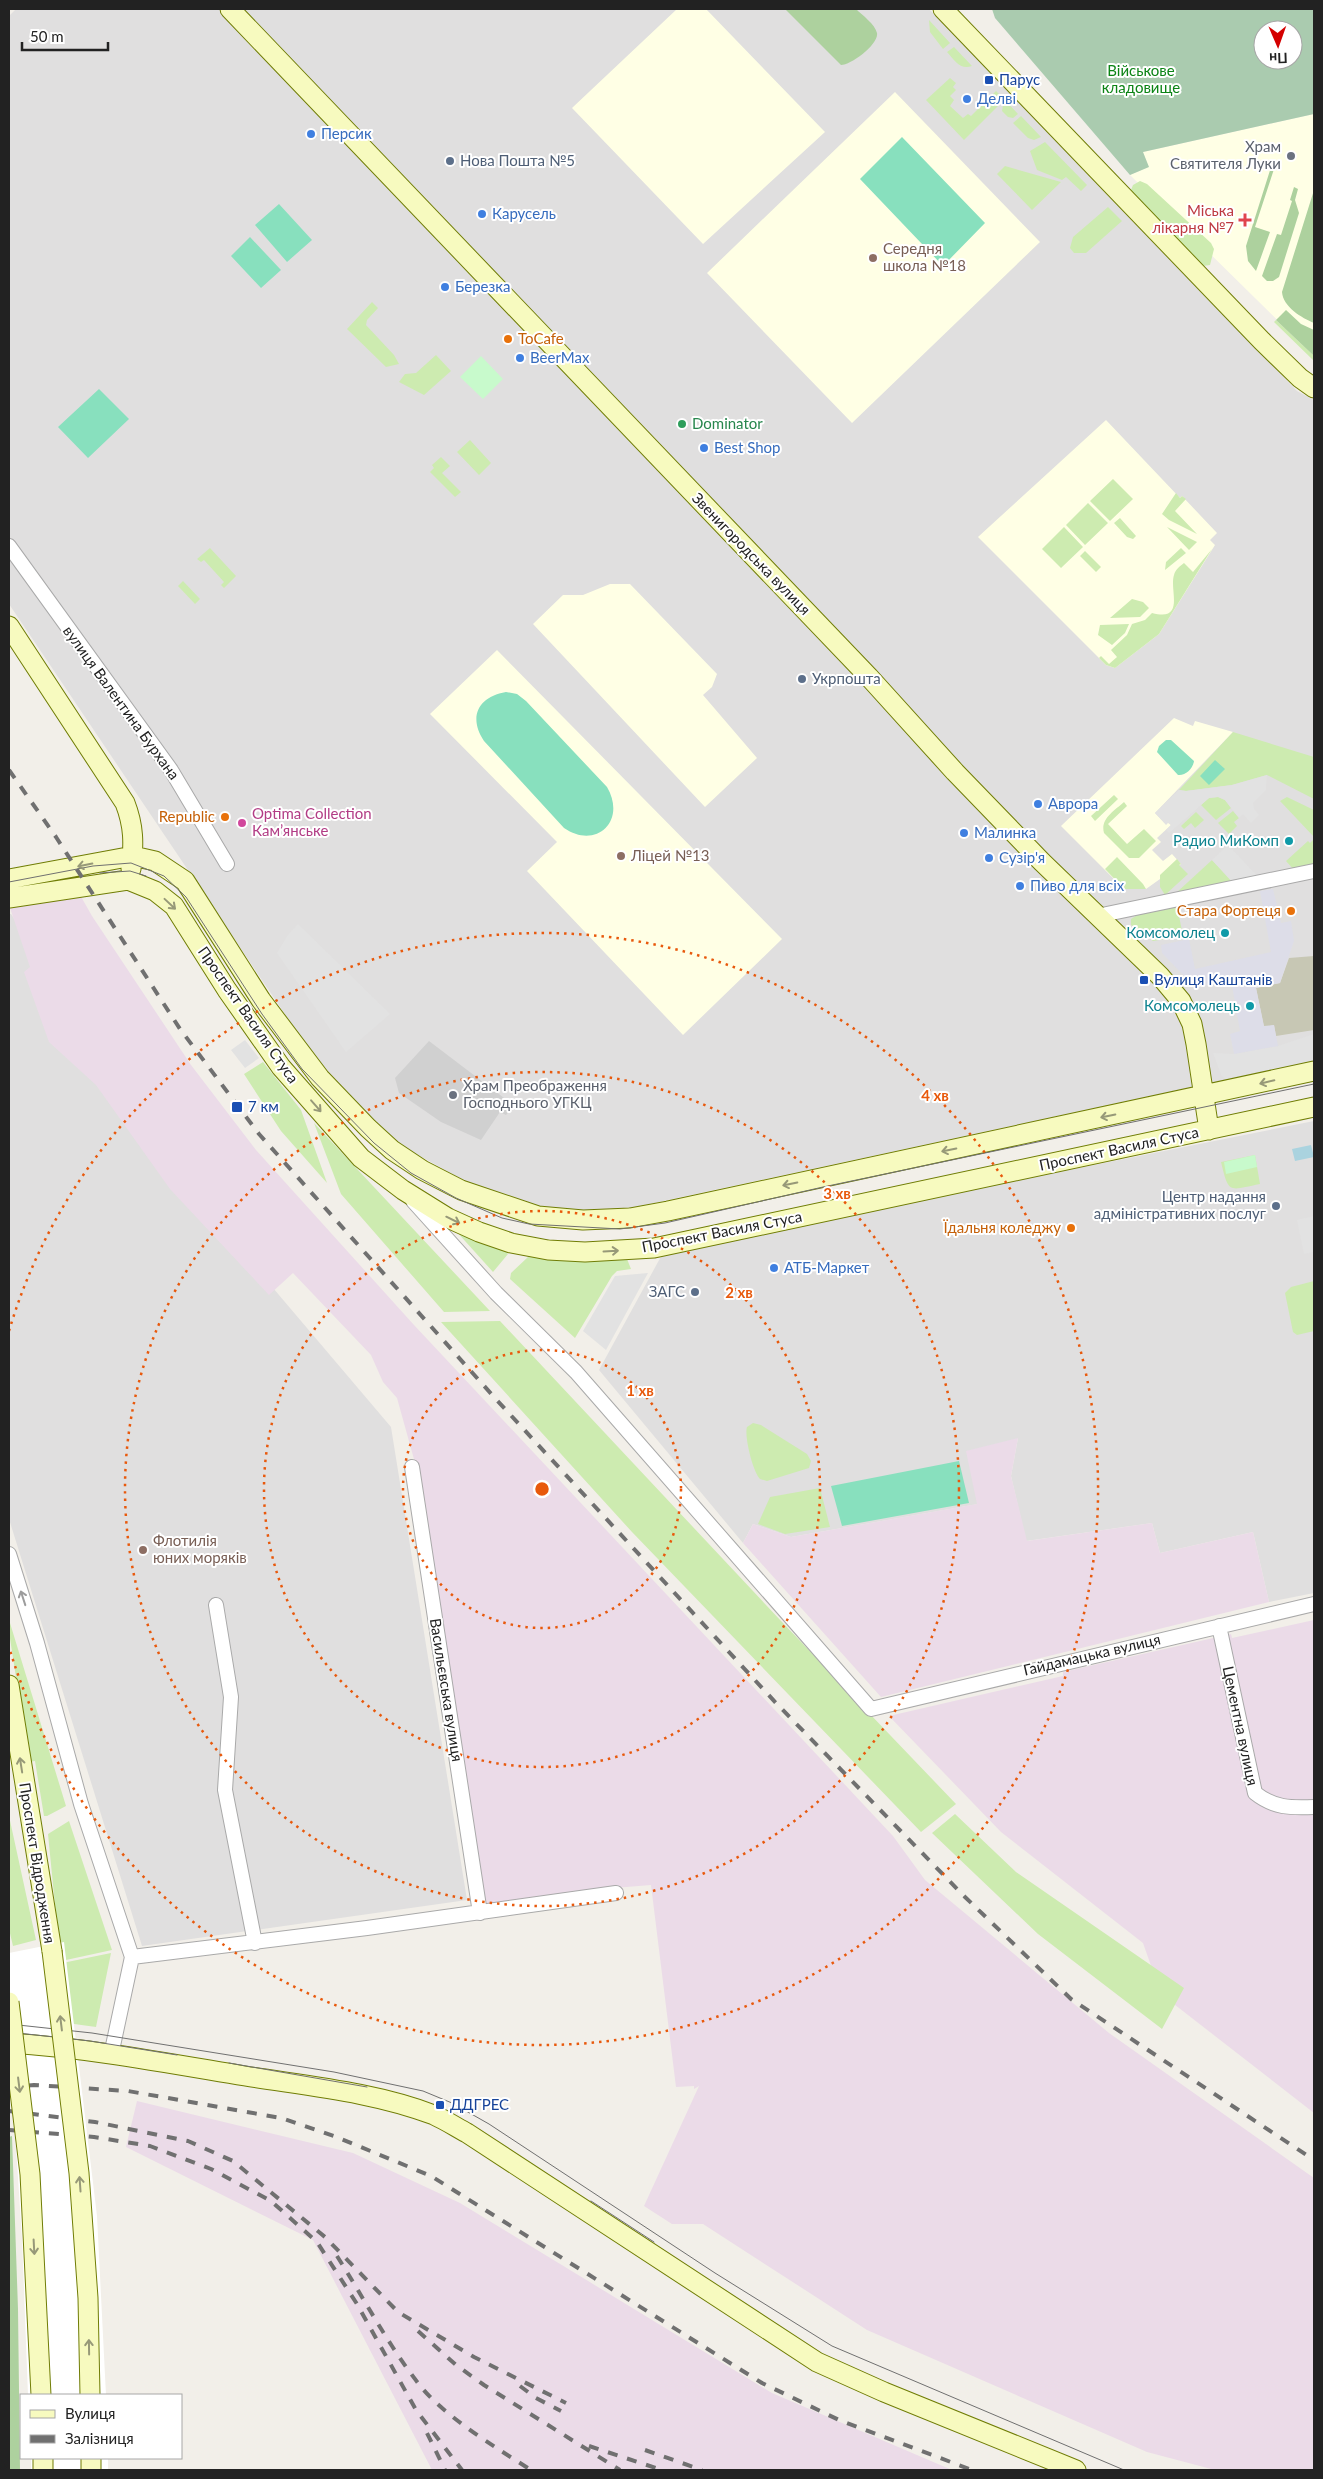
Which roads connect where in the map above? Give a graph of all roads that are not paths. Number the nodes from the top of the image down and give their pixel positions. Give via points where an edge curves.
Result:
1 (230, 9) edge
2 (943, 9) edge
3 (1314, 388) edge
4 (9, 546) edge
5 (9, 626) edge
6 (133, 856) junction
7 (227, 864) dead end
8 (1314, 871) edge
9 (9, 879) edge
10 (128, 880) junction
11 (9, 898) edge
12 (1097, 916) junction
13 (1314, 1071) edge
14 (1203, 1096) junction
15 (1314, 1108) edge
16 (1210, 1130) junction
17 (403, 1190) junction
18 (412, 1467) dead end
19 (9, 1554) edge
20 (1314, 1604) edge
21 (216, 1605) dead end
22 (1219, 1626) junction
23 (9, 1697) edge
24 (1314, 1807) edge
25 (616, 1893) dead end
26 (480, 1913) junction
27 (255, 1943) junction
28 (132, 1957) junction
29 (9, 2002) edge
30 (9, 2043) edge
31 (111, 2054) junction
32 (41, 2394) edge
33 (90, 2394) edge
34 (1076, 2470) edge

1 - 12 street, Звенигородська вулиця via 863,670 955,772
2 - 3 street via 1262,341
4 - 7 street, вулиця Валентина Бурхана via 171,770
5 - 6 street via 126,803 132,820
6 -> 9 street
6 - 10 street
14 -> 6 street, Проспект Василя Стуса via 630,1218 582,1220 538,1216 461,1190 392,1150 320,1078 260,1000 186,881 155,861
8 - 12 street
10 - 11 street
10 -> 17 street, Проспект Василя Стуса via 155,892 174,906 281,1067 361,1158
12 - 14 street, Звенигородська вулиця via 1160,976 1181,1001 1192,1024
13 -> 14 street, Проспект Василя Стуса
14 - 16 street, Звенигородська вулиця
15 - 16 street, Проспект Василя Стуса
17 -> 16 street, Проспект Василя Стуса via 448,1218 511,1243 548,1250 617,1251 654,1248
17 - 22 street, Гайдамацька вулиця via 496,1293 576,1372 871,1708
18 - 26 street, Васильєвська вулиця
28 -> 19 street via 81,1804
20 - 22 street, Гайдамацька вулиця
21 - 27 street via 232,1697 225,1790
22 - 24 street, Цементна вулиця via 1255,1793 1266,1802 1285,1808
33 -> 23 street, Проспект Відродження, bridge via 88,2298 79,2173 52,1951
25 - 26 street
26 - 27 street
27 - 28 street
28 - 31 street
29 -> 32 street, bridge via 30,2174
30 - 31 street
31 - 34 street via 352,2094 400,2104 434,2116 467,2133 816,2362

